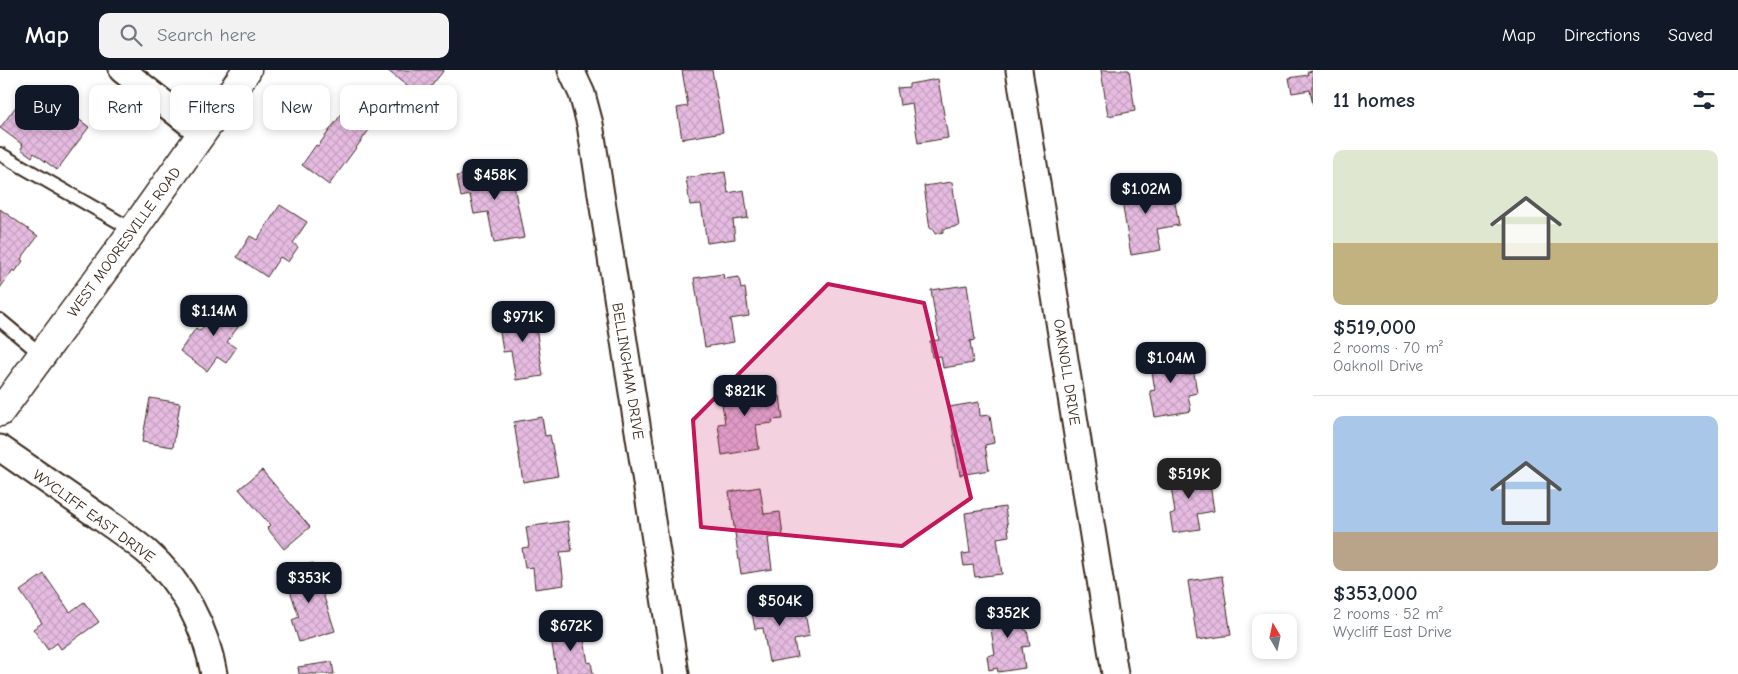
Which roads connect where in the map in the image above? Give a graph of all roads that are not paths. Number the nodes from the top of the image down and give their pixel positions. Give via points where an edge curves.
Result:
1 (122, 70) edge
2 (247, 70) edge
3 (571, 70) edge
4 (1019, 70) edge
5 (202, 133) junction
6 (0, 154) edge
7 (133, 230) junction
8 (0, 320) edge
9 (42, 355) junction
10 (0, 412) edge
11 (0, 448) edge
12 (214, 674) edge
13 (676, 674) edge
14 (1115, 674) edge

1 - 5 street
2 - 5 street, WEST MOORESVILLE ROAD
3 - 13 street, BELLINGHAM DRIVE via 590,124
4 - 14 street, OAKNOLL DRIVE
5 - 7 street, WEST MOORESVILLE ROAD
6 - 7 lane
7 - 9 street, WEST MOORESVILLE ROAD
8 - 9 lane
9 - 10 street, WEST MOORESVILLE ROAD
11 - 12 street, WYCLIFF EAST DRIVE via 134,542 163,568 187,599 208,647

